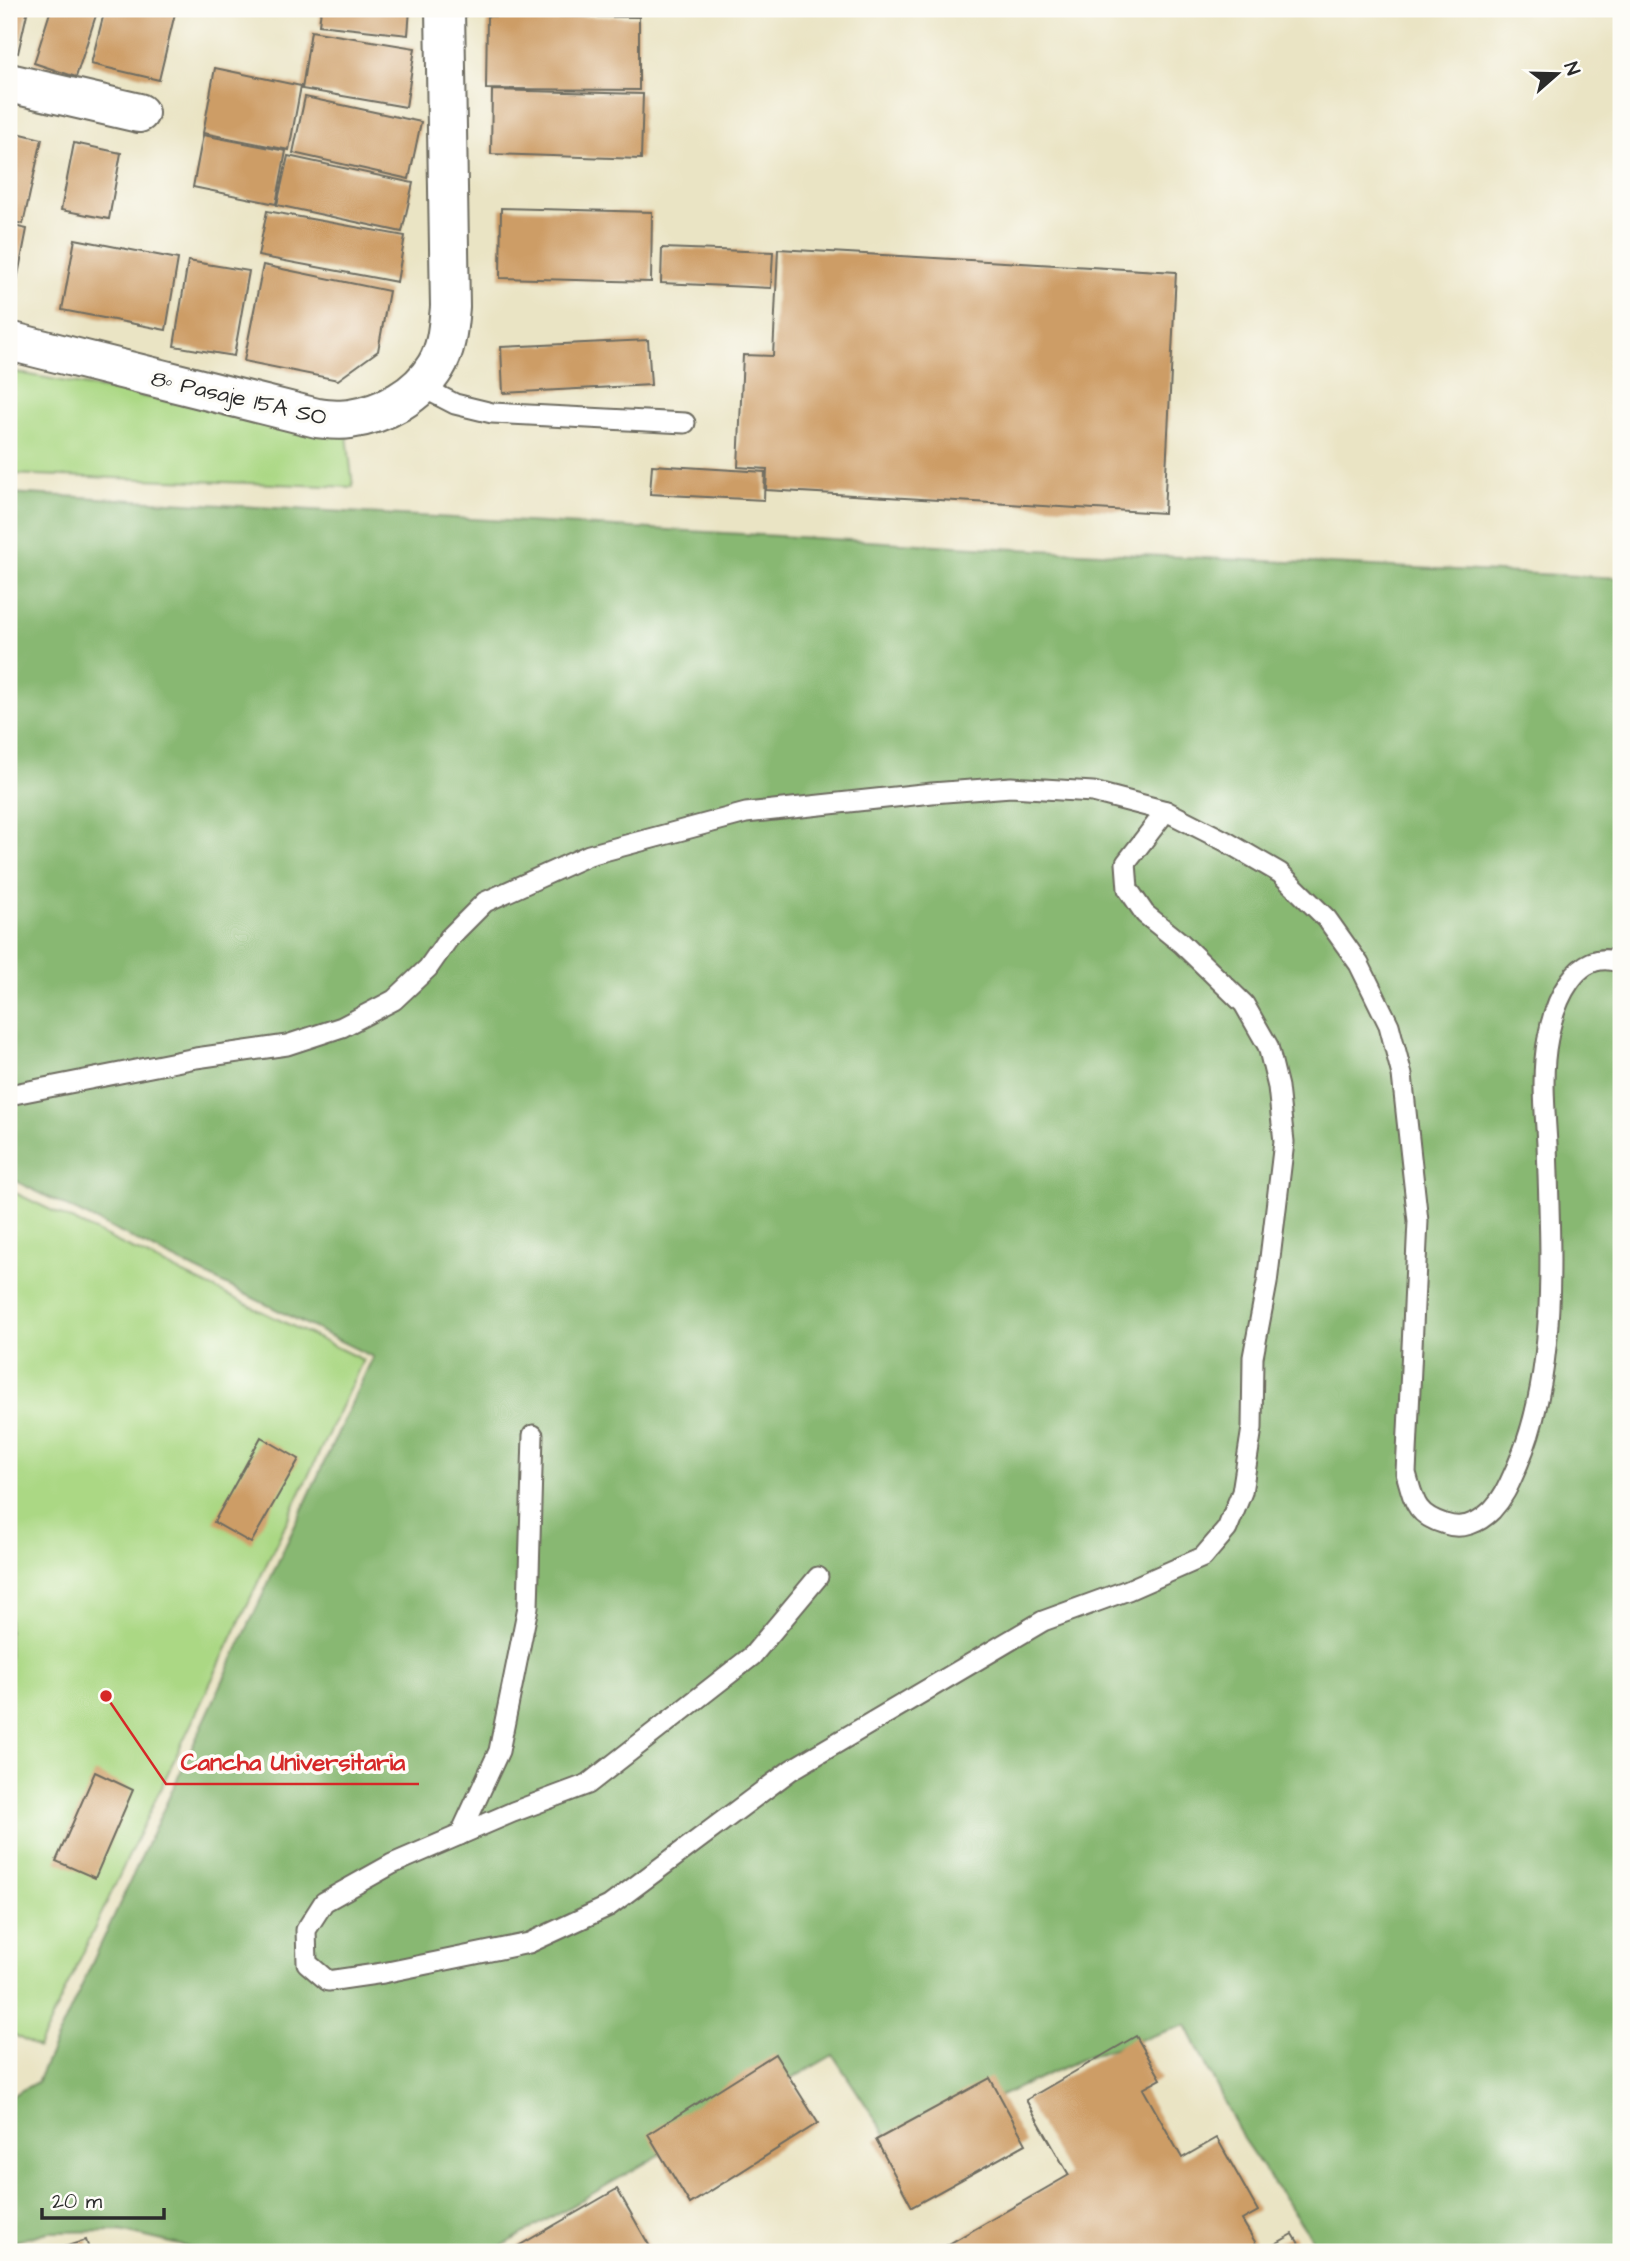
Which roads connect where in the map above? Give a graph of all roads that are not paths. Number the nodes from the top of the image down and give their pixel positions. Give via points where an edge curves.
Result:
1 (445, 9) edge
2 (9, 83) edge
3 (139, 114) dead end
4 (9, 341) edge
5 (420, 386) junction
6 (685, 424) dead end
7 (1166, 811) junction
8 (1621, 963) edge
9 (9, 1095) edge
10 (533, 1435) dead end
11 (818, 1577) dead end
12 (460, 1835) junction

1 - 5 street, 8º Pasaje 15A SO via 450,307 447,337 437,365
2 - 3 street
4 - 5 street, 8º Pasaje 15A SO via 317,418 348,420 373,413 398,404
5 - 6 lane via 455,404 492,413
7 - 8 lane via 1280,873 1327,919 1359,964 1389,1025 1402,1075 1418,1221 1406,1473 1415,1503 1429,1519 1455,1528 1482,1520 1504,1496 1539,1399 1547,1332 1544,1081 1548,1038 1576,971 1597,959
7 - 9 lane via 1093,792 1011,787 746,813 589,855 485,902 394,1000 342,1027 287,1045
7 - 12 lane via 1126,863 1128,889 1145,914 1244,1004 1268,1046 1284,1142 1268,1283 1253,1356 1252,1428 1242,1492 1227,1529 1203,1557 1140,1586 1043,1621 791,1770 609,1906 529,1943 383,1973 328,1981 307,1963 306,1930 324,1902 392,1864
10 - 12 lane via 528,1606 499,1751
11 - 12 lane via 752,1656 588,1784

